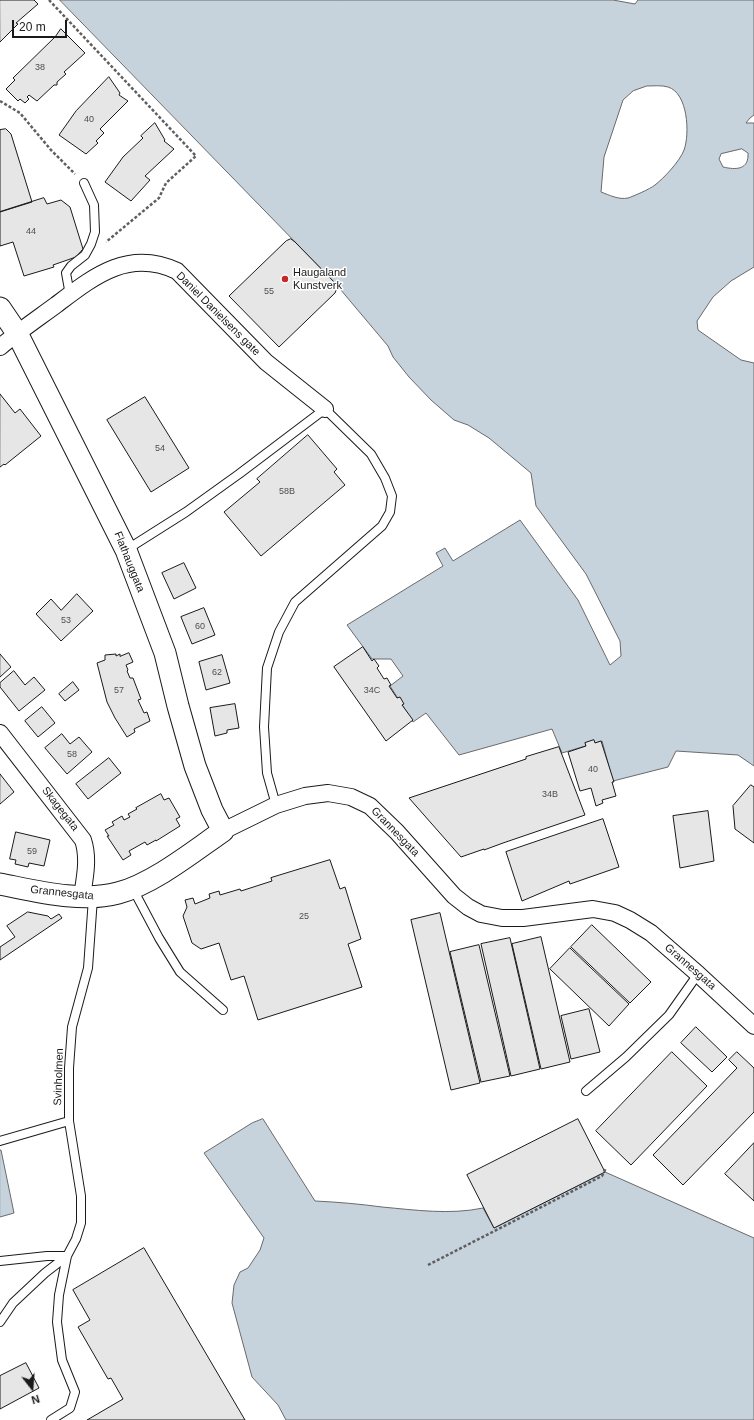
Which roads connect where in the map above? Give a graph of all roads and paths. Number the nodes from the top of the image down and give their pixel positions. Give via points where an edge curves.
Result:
1 (49, 0) edge
2 (0, 101) edge
3 (84, 183) joint
4 (85, 255) junction
5 (70, 295) junction
6 (0, 308) edge
7 (17, 333) junction
8 (0, 347) edge
9 (325, 409) junction
10 (126, 550) junction
11 (0, 733) edge
12 (276, 805) junction
13 (223, 831) junction
14 (0, 884) edge
15 (133, 889) junction
16 (88, 897) junction
17 (698, 974) junction
18 (223, 1010) dead end
19 (754, 1026) edge
20 (586, 1091) dead end
21 (69, 1121) junction
22 (0, 1141) edge
23 (606, 1168) dead end
24 (67, 1256) junction
25 (0, 1261) edge
26 (428, 1265) dead end
27 (0, 1322) edge
28 (51, 1420) edge

1 - 4 path via 196,156 166,183 159,198 109,240
2 - 3 path via 20,113 51,150
3 - 4 lane via 94,205 95,232
4 - 5 lane via 66,273
5 - 7 street, Daniel Danielsens gate
5 - 9 street, Daniel Danielsens gate via 92,278 113,268 146,263 164,265 177,271 266,362
6 - 7 street, Flathauggata
7 - 8 street, Daniel Danielsens gate
7 - 10 street, Flathauggata
9 - 10 lane via 192,508
9 - 12 lane via 371,454 392,496 390,512 382,526 295,602 279,632 267,668 264,727 267,773
10 - 13 street, Flathauggata via 165,653 195,766
11 - 16 street, Skagegata via 83,840 86,850
12 - 13 street, Grannesgata
12 - 17 street, Grannesgata via 305,796 328,793 351,797 370,806 454,896 481,914 523,918 593,909 615,913 651,933
13 - 15 street, Grannesgata
14 - 16 street, Grannesgata via 43,893
15 - 16 street, Grannesgata via 118,894
15 - 18 lane via 180,972
16 - 21 lane, Svinholmen via 92,927 88,968 72,1027
17 - 19 street, Grannesgata
17 - 20 lane via 669,1015
21 - 22 lane
21 - 24 lane, Svinholmen via 80,1196 81,1223
23 - 26 path via 602,1176
24 - 25 lane
24 - 27 lane via 13,1303
24 - 28 lane via 59,1295 57,1322 62,1360 75,1392 70,1408

